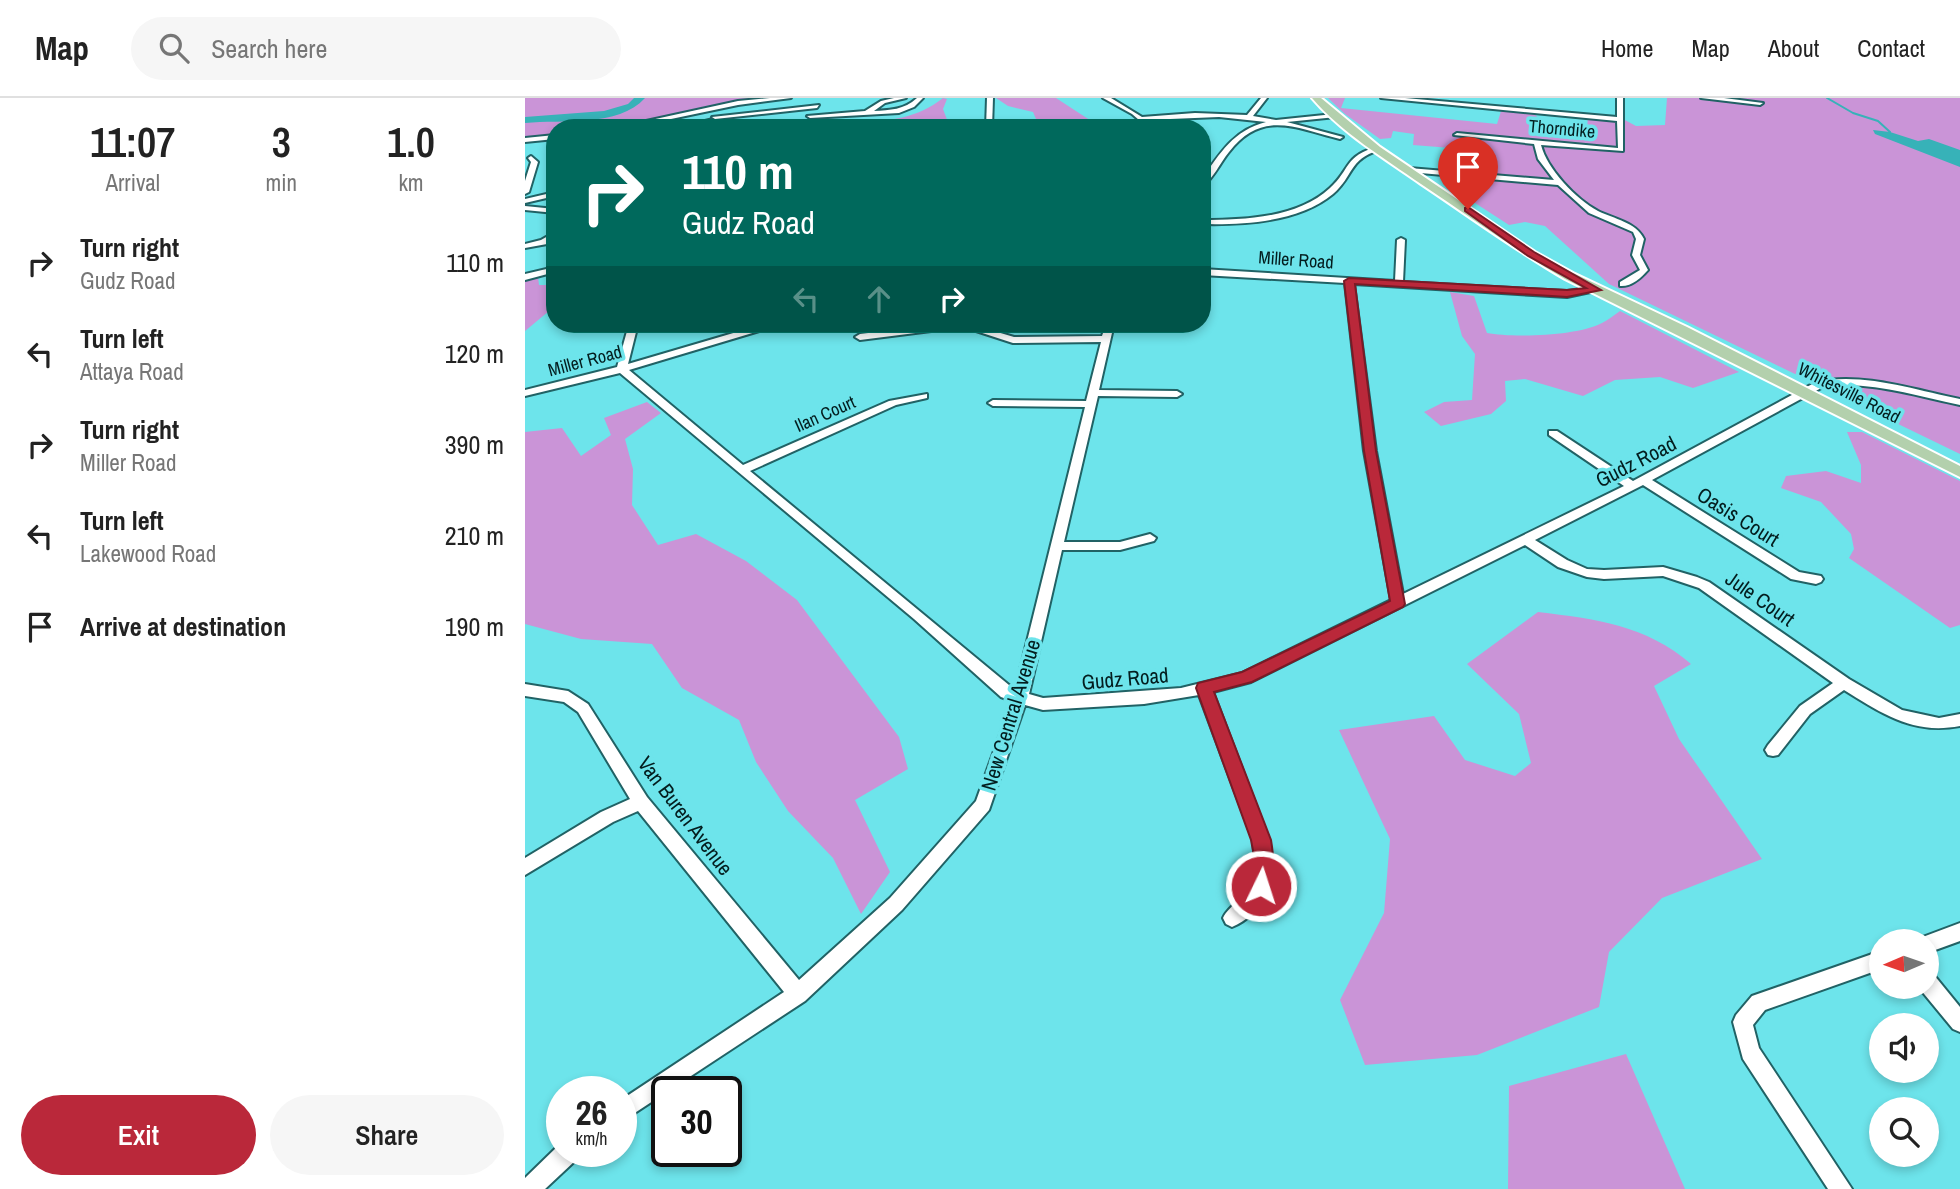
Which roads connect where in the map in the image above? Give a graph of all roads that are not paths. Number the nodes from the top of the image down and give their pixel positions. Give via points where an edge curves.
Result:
1 (788, 98) edge
2 (903, 98) edge
3 (920, 98) edge
4 (990, 98) edge
5 (1106, 98) edge
6 (1264, 98) edge
7 (1316, 98) edge
8 (1384, 98) edge
9 (1620, 98) edge
10 (1704, 98) edge
11 (1760, 103) dead end
12 (720, 106) junction
13 (864, 114) junction
14 (810, 116) junction
15 (1250, 116) junction
16 (1334, 116) junction
17 (659, 119) edge
18 (713, 119) edge
19 (733, 119) edge
20 (807, 119) edge
21 (989, 119) edge
22 (1141, 119) joint
23 (1621, 119) junction
24 (1284, 122) junction
25 (1457, 135) dead end
26 (1340, 137) dead end
27 (546, 138) edge
28 (525, 140) edge
29 (1537, 143) junction
30 (1377, 149) junction
31 (531, 158) dead end
32 (1409, 170) junction
33 (1211, 172) edge
34 (1563, 187) junction
35 (525, 192) edge
36 (546, 196) edge
37 (525, 201) edge
38 (525, 208) edge
39 (546, 210) edge
40 (1211, 222) edge
41 (1401, 240) dead end
42 (546, 241) edge
43 (525, 246) edge
44 (546, 271) edge
45 (1211, 273) edge
46 (525, 277) edge
47 (1349, 281) junction
48 (1399, 284) junction
49 (1623, 284) dead end
50 (1596, 290) junction
51 (631, 333) edge
52 (743, 333) edge
53 (892, 333) edge
54 (992, 333) edge
55 (1095, 333) edge
56 (1107, 333) edge
57 (860, 337) dead end
58 (1721, 350) joint
59 (623, 369) junction
60 (525, 393) edge
61 (1807, 393) junction
62 (1177, 394) dead end
63 (923, 396) dead end
64 (1091, 399) junction
65 (1960, 402) edge
66 (993, 403) dead end
67 (1553, 433) dead end
68 (742, 470) junction
69 (1960, 472) edge
70 (1638, 483) junction
71 (1150, 538) dead end
72 (1526, 539) junction
73 (1056, 546) junction
74 (1816, 579) dead end
75 (1398, 604) junction
76 (1844, 683) junction
77 (1204, 688) junction
78 (525, 690) edge
79 (1020, 699) junction
80 (1960, 720) edge
81 (1773, 750) dead end
82 (641, 802) junction
83 (525, 867) edge
84 (1232, 918) dead end
85 (1960, 932) edge
86 (1939, 940) edge
87 (1869, 964) edge
88 (798, 994) junction
89 (1939, 997) edge
90 (1960, 1022) edge
91 (637, 1101) edge
92 (552, 1167) edge
93 (529, 1189) edge
94 (1841, 1189) edge

1 - 12 street
2 - 13 street via 883,102
3 - 13 street via 903,111
4 - 21 street
5 - 22 street
6 - 15 street
7 - 16 main road
8 - 23 street
9 - 23 street
10 - 11 street
12 - 17 street
12 - 18 street
13 - 14 street
14 - 19 street via 819,103
14 - 20 street
15 - 22 street via 1205,113
15 - 24 street
16 - 24 street
16 - 30 main road
23 - 29 street, Thorndike via 1621,150
24 - 26 street
24 - 33 street via 1237,138
25 - 29 street, Thorndike
27 - 28 street
29 - 34 street via 1541,159
30 - 32 main road
30 - 40 street via 1358,155 1329,193 1302,207 1260,219
31 - 35 street via 535,162
32 - 34 street
32 - 50 main road via 1531,254
34 - 49 street via 1592,211 1638,233 1636,255 1644,270
36 - 37 street
38 - 39 street
41 - 48 street
42 - 43 street
44 - 46 street
45 - 47 street, Miller Road
47 - 48 street, Miller Road
47 - 75 street via 1370,451
48 - 50 street, Miller Road via 1567,293
50 - 58 main road
51 - 59 street
52 - 59 street, Miller Road
53 - 57 street
54 - 55 street via 1013,340
56 - 64 street, New Central Avenue
58 - 61 main road, Whitesville Road
59 - 60 street, Miller Road
59 - 68 street, Gudz Road
61 - 65 street, Gudz Road via 1831,381
61 - 69 main road, Whitesville Road
61 - 70 street, Gudz Road
62 - 64 street
63 - 68 street, Ilan Court via 893,403
64 - 66 street
64 - 73 street, New Central Avenue
67 - 70 street, Oasis Court
68 - 79 street, Gudz Road via 1006,693
70 - 72 street, Gudz Road
70 - 74 street, Oasis Court via 1796,576
71 - 73 street via 1119,546
72 - 75 street, Gudz Road
72 - 76 street, Jule Court via 1557,561 1585,572 1658,571 1704,585
73 - 79 street, New Central Avenue
75 - 77 street, Gudz Road via 1246,678
76 - 80 street, Jule Court via 1898,715 1938,724
76 - 81 street via 1805,710
77 - 79 street, Gudz Road via 1144,698 1044,705
77 - 84 street via 1265,861 1255,898
78 - 82 street, Van Buren Avenue via 568,697 583,708
79 - 88 street, New Central Avenue via 983,805 896,904
82 - 83 street via 607,817
82 - 88 street, Van Buren Avenue
85 - 86 street
87 - 94 street via 1759,1003 1743,1022 1750,1052
88 - 91 street, New Central Avenue
89 - 90 street
92 - 93 street

